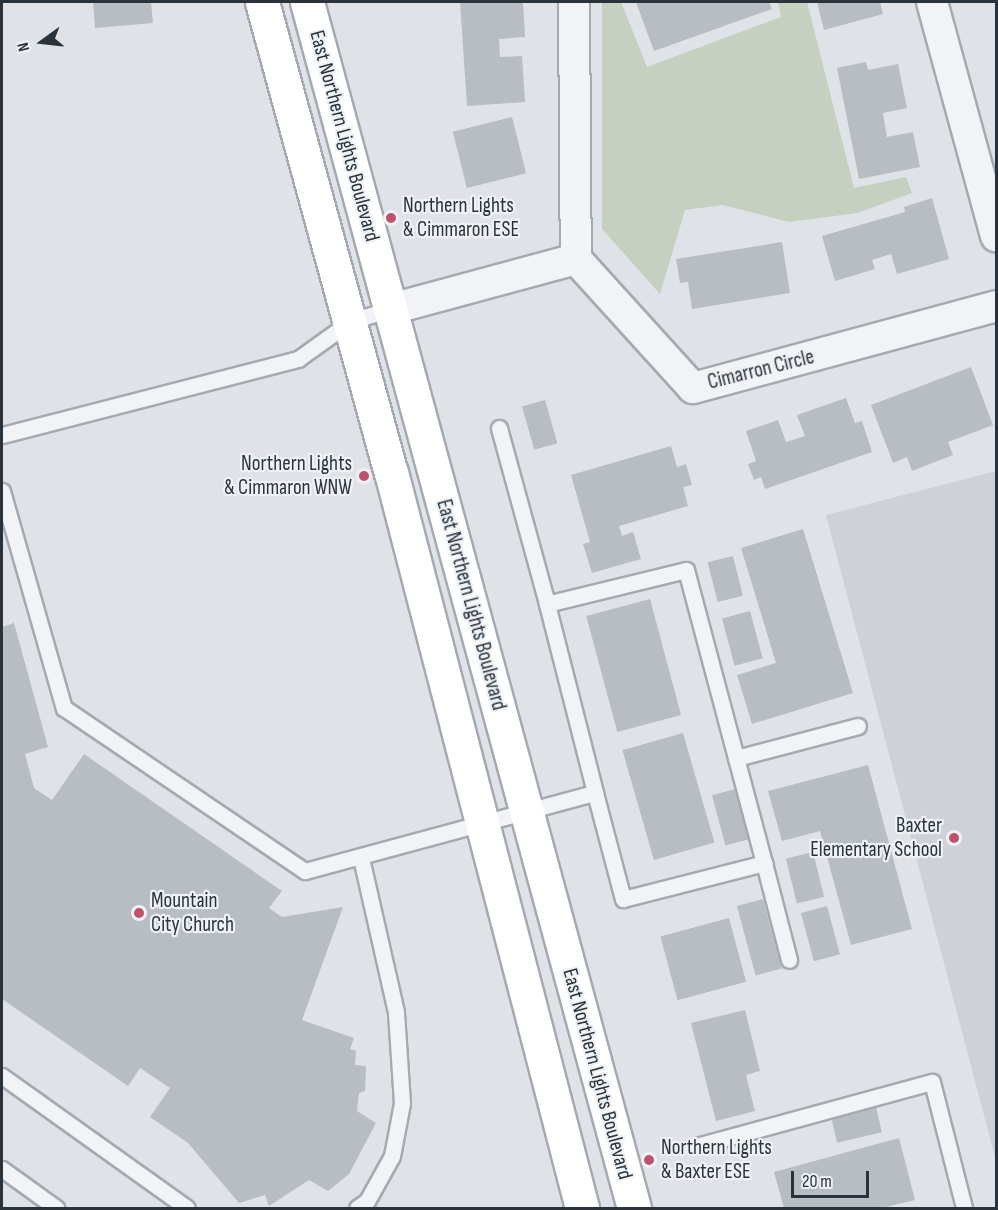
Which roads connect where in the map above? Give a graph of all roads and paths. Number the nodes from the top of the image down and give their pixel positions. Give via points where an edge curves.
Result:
1 (262, 2) edge
2 (308, 2) edge
3 (574, 2) edge
4 (932, 2) edge
5 (996, 236) edge
6 (576, 259) junction
7 (996, 306) edge
8 (391, 309) junction
9 (351, 321) junction
10 (499, 428) dead end
11 (2, 435) edge
12 (2, 491) edge
13 (547, 604) junction
14 (858, 726) dead end
15 (736, 758) junction
16 (595, 793) junction
17 (527, 813) junction
18 (482, 825) junction
19 (361, 858) junction
20 (764, 864) junction
21 (789, 960) dead end
22 (2, 1076) edge
23 (700, 1145) dead end
24 (2, 1169) edge
25 (56, 1209) edge
26 (187, 1209) edge
27 (357, 1209) edge
28 (582, 1209) edge
29 (634, 1209) edge
30 (964, 1209) edge

1 - 9 main road, East Northern Lights Boulevard
2 - 8 main road, East Northern Lights Boulevard
3 - 6 street
4 - 5 street
6 - 7 street, Cimarron Circle via 693,388
6 - 8 street
8 - 9 lane
8 - 17 main road, East Northern Lights Boulevard
9 - 11 lane via 298,359
9 - 18 main road, East Northern Lights Boulevard
10 - 13 lane
12 - 19 lane via 64,708 305,871
13 - 15 lane via 686,570
13 - 16 lane
14 - 15 lane
15 - 20 lane
16 - 17 lane
16 - 20 lane via 622,899
17 - 18 lane
17 - 29 main road, East Northern Lights Boulevard
18 - 19 lane
18 - 28 main road, East Northern Lights Boulevard
19 - 27 lane via 396,1012 402,1103 392,1156 367,1201
20 - 21 lane
22 - 26 lane
23 - 30 lane via 932,1082
24 - 25 lane

